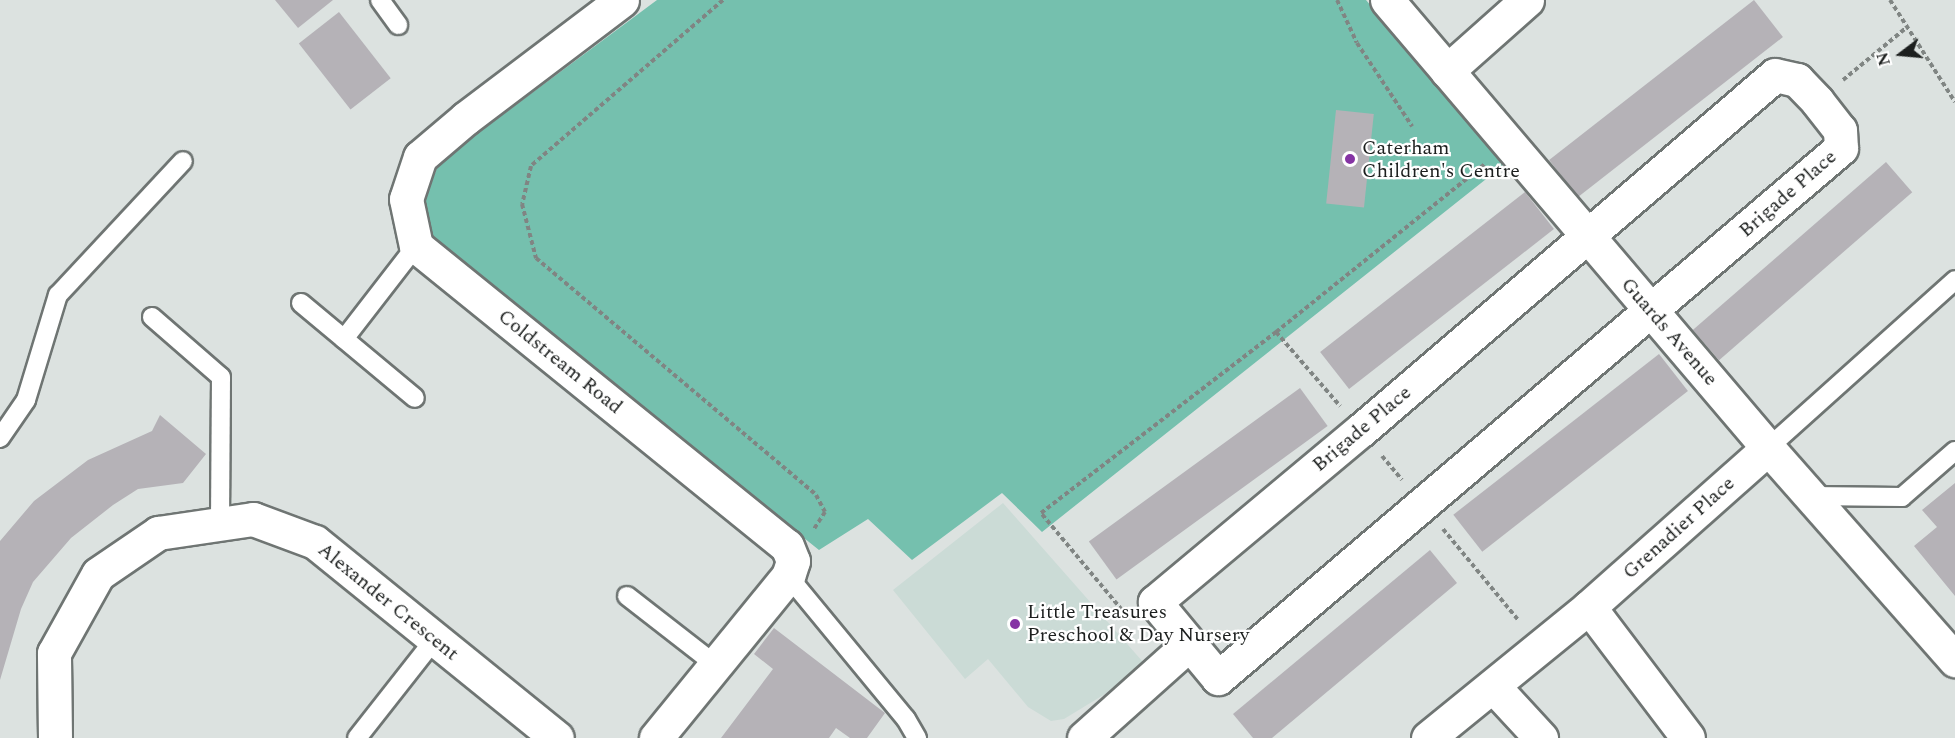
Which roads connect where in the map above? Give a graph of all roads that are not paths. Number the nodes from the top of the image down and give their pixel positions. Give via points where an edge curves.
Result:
1 (380, 0) edge
2 (622, 0) edge
3 (1387, 0) edge
4 (1527, 0) edge
5 (398, 25) dead end
6 (1447, 71) junction
7 (183, 161) dead end
8 (1588, 237) junction
9 (416, 246) junction
10 (1955, 280) edge
11 (301, 303) dead end
12 (1652, 312) junction
13 (152, 317) dead end
14 (344, 339) junction
15 (415, 398) dead end
16 (0, 438) edge
17 (1768, 448) junction
18 (1955, 451) edge
19 (1810, 495) junction
20 (220, 524) junction
21 (790, 569) junction
22 (627, 596) dead end
23 (1589, 607) junction
24 (435, 639) junction
25 (1190, 644) junction
26 (1955, 660) edge
27 (716, 664) junction
28 (1493, 686) junction
29 (52, 737) edge
30 (357, 738) edge
31 (557, 738) edge
32 (656, 738) edge
33 (917, 738) edge
34 (1084, 738) edge
35 (1428, 738) edge
36 (1541, 738) edge
37 (1688, 738) edge

1 - 5 lane
2 - 9 street via 466,118 420,158 406,199
3 - 6 street, Guards Avenue
4 - 6 street
6 - 8 street, Guards Avenue
7 - 16 lane via 58,295 26,400
8 - 12 street, Guards Avenue
8 - 12 street, Brigade Place via 1775,75 1797,80 1817,101 1840,130 1841,148
8 - 25 street, Brigade Place via 1155,602
9 - 14 lane
9 - 21 street, Coldstream Road via 788,546
10 - 17 lane
11 - 14 lane
12 - 17 street, Guards Avenue
12 - 25 street, Brigade Place via 1218,678
13 - 20 lane via 221,377
14 - 15 lane
17 - 19 street, Guards Avenue
17 - 23 street, Grenadier Place
18 - 19 lane via 1902,497
19 - 26 street, Guards Avenue
20 - 24 street, Alexander Crescent via 253,519 315,542
20 - 29 street, Alexander Crescent via 158,533 98,574 54,653
21 - 27 street
21 - 33 lane
22 - 27 lane
23 - 28 street, Grenadier Place
23 - 37 street
24 - 30 lane
24 - 31 street, Alexander Crescent
25 - 34 street
27 - 32 street
28 - 35 street, Grenadier Place
28 - 36 street

